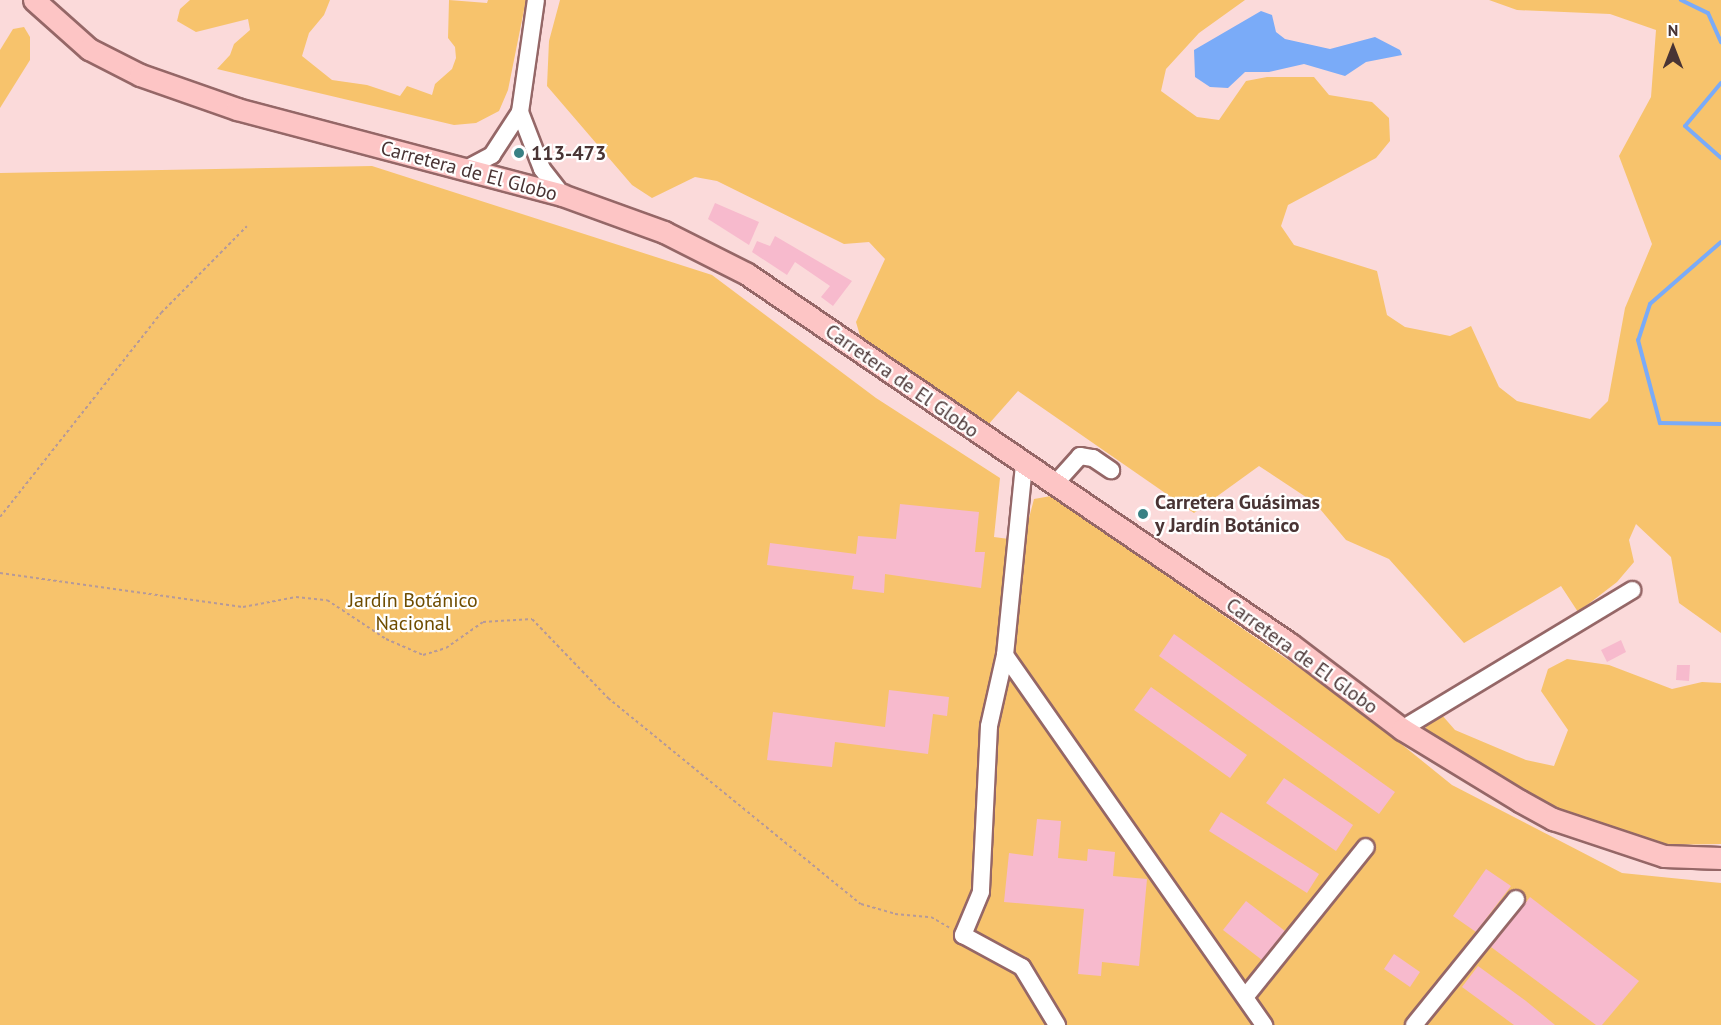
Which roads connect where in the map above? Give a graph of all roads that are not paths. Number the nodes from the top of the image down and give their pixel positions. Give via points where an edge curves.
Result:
1 (34, 0) edge
2 (536, 0) edge
3 (520, 112) junction
4 (464, 170) junction
5 (562, 195) junction
6 (1024, 465) junction
7 (1111, 470) dead end
8 (1054, 485) junction
9 (1632, 590) dead end
10 (1005, 655) junction
11 (1402, 729) junction
12 (1366, 847) dead end
13 (1721, 858) edge
14 (1516, 900) dead end
15 (1246, 996) junction
16 (1057, 1025) edge
17 (1264, 1025) edge
18 (1414, 1025) edge

1 - 4 main road, Carretera de El Globo via 89,49 140,75 237,109
2 - 3 street
3 - 4 street via 492,154
3 - 5 street via 542,170
4 - 5 main road, Carretera de El Globo
5 - 6 main road, Carretera de El Globo via 664,232 747,274
6 - 8 main road, Carretera de El Globo
6 - 10 street
7 - 8 street via 1093,458 1080,456
8 - 11 main road, Carretera de El Globo via 1290,644
9 - 11 street
10 - 15 street
10 - 16 street via 989,726 981,892 963,935 1022,967
11 - 13 main road, Carretera de El Globo via 1553,819 1664,856
12 - 15 street
14 - 18 street
15 - 17 street

